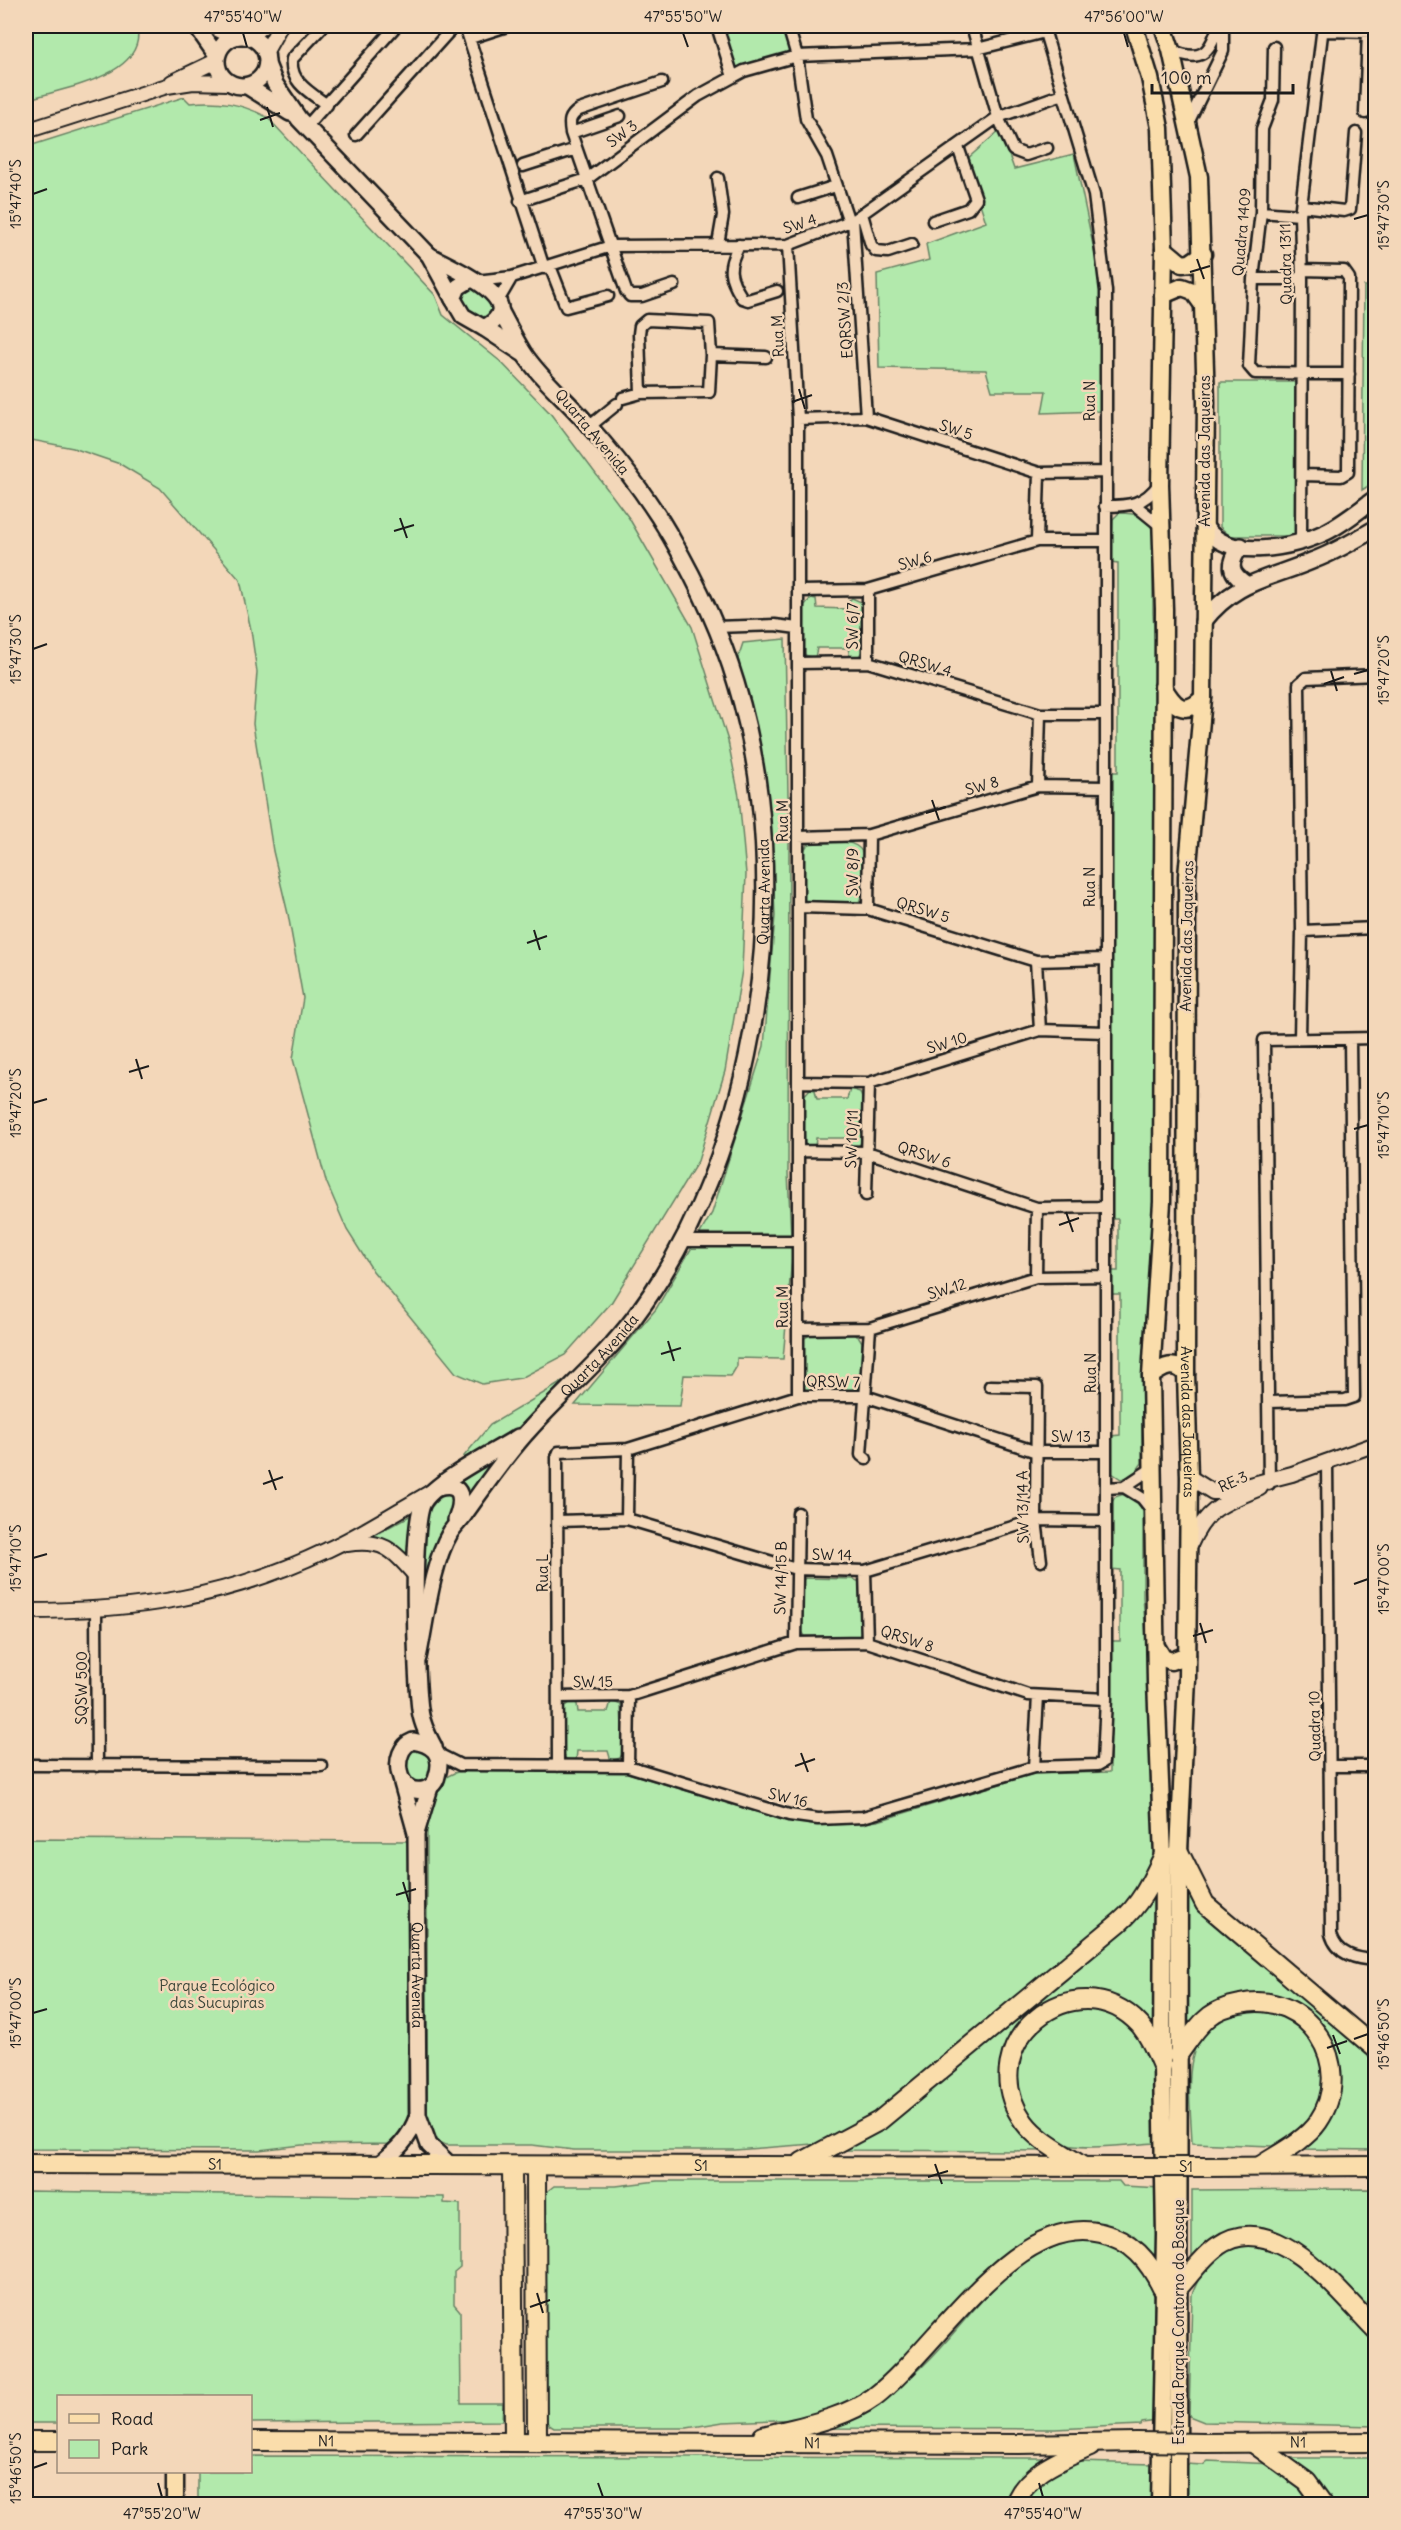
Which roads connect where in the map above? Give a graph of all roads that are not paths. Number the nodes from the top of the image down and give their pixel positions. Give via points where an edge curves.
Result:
1 (196, 26) edge
2 (212, 26) edge
3 (263, 26) edge
4 (279, 26) edge
5 (322, 26) edge
6 (396, 26) edge
7 (454, 26) edge
8 (465, 26) edge
9 (507, 26) edge
10 (717, 26) edge
11 (788, 26) edge
12 (972, 26) edge
13 (1134, 26) edge
14 (1163, 26) edge
15 (1218, 26) edge
16 (1223, 26) edge
17 (1324, 28) edge
18 (1044, 29) edge
19 (1372, 32) edge
20 (241, 37) junction
21 (470, 38) junction
22 (1274, 47) dead end
23 (977, 49) junction
24 (1171, 50) junction
25 (797, 56) junction
26 (217, 58) junction
27 (266, 59) junction
28 (733, 77) junction
29 (228, 82) junction
30 (662, 82) dead end
31 (167, 86) junction
32 (247, 86) junction
33 (1063, 94) junction
34 (327, 105) junction
35 (1365, 113) dead end
36 (620, 116) dead end
37 (998, 117) junction
38 (303, 123) junction
39 (1188, 123) junction
40 (26, 131) edge
41 (571, 133) junction
42 (1356, 133) dead end
43 (356, 135) dead end
44 (958, 147) junction
45 (1047, 148) dead end
46 (576, 149) junction
47 (523, 166) dead end
48 (718, 178) dead end
49 (587, 179) junction
50 (836, 186) junction
51 (798, 198) dead end
52 (520, 201) junction
53 (1301, 210) junction
54 (1261, 212) junction
55 (854, 219) junction
56 (933, 221) dead end
57 (718, 244) junction
58 (912, 244) dead end
59 (739, 245) junction
60 (788, 245) junction
61 (611, 246) junction
62 (1164, 249) junction
63 (429, 255) junction
64 (1203, 255) junction
65 (547, 267) junction
66 (1302, 275) junction
67 (512, 277) junction
68 (1252, 279) junction
69 (473, 280) junction
70 (674, 285) dead end
71 (777, 291) dead end
72 (1163, 295) junction
73 (608, 297) dead end
74 (453, 298) junction
75 (1203, 304) junction
76 (500, 306) junction
77 (484, 328) junction
78 (525, 355) junction
79 (711, 355) junction
80 (766, 357) dead end
81 (1348, 374) junction
82 (1302, 375) junction
83 (641, 393) junction
84 (866, 417) junction
85 (798, 419) junction
86 (590, 426) junction
87 (1105, 472) junction
88 (1039, 473) junction
89 (1302, 475) junction
90 (1160, 484) junction
91 (1376, 498) edge
92 (1135, 505) junction
93 (1105, 506) junction
94 (1347, 520) junction
95 (1162, 527) junction
96 (1205, 527) junction
97 (1375, 530) edge
98 (1354, 540) junction
99 (1037, 541) junction
100 (1105, 541) junction
101 (1300, 542) junction
102 (1241, 546) junction
103 (1246, 584) junction
104 (868, 590) junction
105 (799, 591) junction
106 (1203, 622) junction
107 (714, 627) junction
108 (798, 628) junction
109 (868, 662) junction
110 (798, 663) junction
111 (1376, 675) edge
112 (1163, 687) junction
113 (1203, 698) junction
114 (1040, 714) junction
115 (1105, 714) junction
116 (1038, 786) junction
117 (1105, 787) junction
118 (868, 835) junction
119 (798, 837) junction
120 (798, 907) junction
121 (868, 909) junction
122 (1376, 928) edge
123 (1302, 931) junction
124 (1105, 959) junction
125 (1036, 961) junction
126 (1040, 1030) junction
127 (1105, 1032) junction
128 (1300, 1038) junction
129 (1376, 1038) edge
130 (1350, 1039) junction
131 (798, 1082) junction
132 (869, 1083) junction
133 (798, 1151) junction
134 (867, 1152) junction
135 (866, 1195) dead end
136 (1106, 1207) junction
137 (1037, 1208) junction
138 (683, 1241) junction
139 (798, 1241) junction
140 (1106, 1276) junction
141 (1036, 1277) junction
142 (870, 1328) junction
143 (798, 1329) junction
144 (1186, 1374) junction
145 (1151, 1376) junction
146 (990, 1386) dead end
147 (798, 1396) junction
148 (865, 1396) junction
149 (1269, 1402) junction
150 (528, 1431) junction
151 (1376, 1444) edge
152 (628, 1449) junction
153 (1037, 1452) junction
154 (1106, 1452) junction
155 (866, 1459) dead end
156 (1327, 1461) junction
157 (1154, 1466) junction
158 (1189, 1477) junction
159 (1273, 1480) junction
160 (1124, 1487) junction
161 (438, 1488) junction
162 (1106, 1488) junction
163 (1154, 1513) junction
164 (798, 1514) dead end
165 (627, 1520) junction
166 (1036, 1520) junction
167 (558, 1521) junction
168 (1106, 1521) junction
169 (449, 1534) junction
170 (339, 1545) junction
171 (1186, 1552) junction
172 (1041, 1561) dead end
173 (796, 1569) junction
174 (865, 1571) junction
175 (416, 1575) junction
176 (26, 1611) edge
177 (96, 1611) junction
178 (867, 1642) junction
179 (796, 1643) junction
180 (1157, 1648) junction
181 (1187, 1655) junction
182 (418, 1658) junction
183 (629, 1696) junction
184 (1038, 1696) junction
185 (558, 1697) junction
186 (1106, 1699) junction
187 (420, 1711) junction
188 (405, 1744) junction
189 (435, 1750) junction
190 (1105, 1757) joint
191 (26, 1765) edge
192 (460, 1765) junction
193 (97, 1766) junction
194 (322, 1766) dead end
195 (558, 1766) junction
196 (628, 1766) junction
197 (1330, 1766) junction
198 (1376, 1766) edge
199 (1034, 1767) junction
200 (402, 1783) junction
201 (433, 1783) junction
202 (416, 1833) junction
203 (1171, 1855) junction
204 (1376, 1960) edge
205 (1376, 2049) edge
206 (1178, 2055) junction
207 (1162, 2066) junction
208 (418, 2115) junction
209 (26, 2164) edge
210 (799, 2164) junction
211 (377, 2166) junction
212 (451, 2166) junction
213 (512, 2166) junction
214 (536, 2166) junction
215 (1082, 2166) junction
216 (1260, 2166) junction
217 (1376, 2166) edge
218 (514, 2227) junction
219 (536, 2231) junction
220 (1171, 2287) junction
221 (1376, 2330) edge
222 (513, 2370) junction
223 (535, 2372) junction
224 (514, 2440) junction
225 (537, 2440) junction
226 (26, 2441) edge
227 (57, 2441) edge
228 (252, 2441) edge
229 (1376, 2442) edge
230 (735, 2443) junction
231 (1098, 2443) junction
232 (1253, 2443) junction
233 (175, 2473) edge
234 (175, 2505) edge
235 (1016, 2505) edge
236 (1160, 2505) edge
237 (1178, 2505) edge
238 (1323, 2505) edge

1 - 26 main road
2 - 20 main road
3 - 20 street
4 - 27 street
5 - 34 street via 291,64 300,85
6 - 34 street
7 - 43 street
8 - 21 street
9 - 21 street
10 - 28 street
11 - 25 street
12 - 23 street
13 - 62 main road, Avenida das Jaqueiras via 1160,128
14 - 24 main road, Avenida das Jaqueiras
15 - 24 street via 1203,54 1184,56
16 - 39 street via 1222,51
17 - 19 street, Quadra 1311
17 - 53 street, Quadra 1311
18 - 23 street, SW 3
18 - 33 street, Rua N
19 - 35 street, Quadra 1311
20 - 26 main road via 222,46
20 - 27 main road via 257,41
21 - 52 street
22 - 54 street, Quadra 1409 via 1273,100 1262,129
23 - 25 street, SW 3
23 - 37 street
24 - 39 main road, Avenida das Jaqueiras
25 - 28 street, SW 3
25 - 50 street via 806,119 827,156
26 - 29 main road via 222,77
26 - 31 street
27 - 32 main road via 260,78
27 - 38 main road via 275,84
28 - 49 street, SW 3 via 698,96
29 - 31 street
29 - 32 main road
30 - 41 street via 579,110 571,116
31 - 40 street
32 - 38 main road
33 - 37 street, SW 4
33 - 87 street, Rua N via 1094,195 1102,248 1106,291
34 - 38 street
36 - 41 street
37 - 44 street, SW 4
37 - 45 street via 1016,153 1026,155
38 - 63 main road
39 - 64 main road, Avenida das Jaqueiras via 1199,177
41 - 46 street
42 - 53 street via 1350,209
44 - 55 street, SW 4
44 - 56 street via 976,200 968,209
46 - 47 street
46 - 49 street
48 - 57 street via 723,207
49 - 52 street, SW 3
49 - 61 street
50 - 51 street
50 - 55 street
52 - 65 street
53 - 54 street
53 - 66 street, Quadra 1311
54 - 68 street, Quadra 1409
55 - 58 street via 876,251 888,252
55 - 60 street, SW 4
55 - 84 street, EQRSW 2/3
57 - 59 street, SW 4
57 - 61 street, SW 4
59 - 60 street, SW 4
59 - 71 street via 729,270 742,298 748,300
60 - 85 street, Rua M
61 - 65 street, SW 4
61 - 70 street via 630,296
62 - 64 main road via 1182,264
62 - 72 main road, Avenida das Jaqueiras
63 - 69 main road
63 - 74 main road
64 - 75 main road, Avenida das Jaqueiras
65 - 67 street, SW 4
65 - 73 street via 566,308
66 - 68 street
66 - 81 street via 1348,274
66 - 82 street, Quadra 1311
67 - 69 street, SW 4
67 - 76 street
68 - 82 street, Quadra 1409 via 1251,370
69 - 74 main road via 458,287
69 - 76 main road via 491,291
72 - 75 main road via 1182,287 1193,291
72 - 90 main road, Avenida das Jaqueiras
74 - 77 main road via 463,316
75 - 96 main road, Avenida das Jaqueiras
76 - 77 main road via 498,318
76 - 78 main road, Quarta Avenida
77 - 78 main road, Quarta Avenida
78 - 86 main road, Quarta Avenida
79 - 80 street
79 - 83 street via 709,392
79 - 83 street via 711,324 706,321 647,320 640,326 639,334
81 - 82 street
81 - 89 street via 1348,472 1341,476
82 - 89 street, Quadra 1311
83 - 86 street via 620,401
84 - 85 street, SW 5
84 - 88 street, SW 5
85 - 105 street, Rua M
86 - 107 main road, Quarta Avenida via 644,495 670,536
87 - 88 street, SW 5
87 - 93 street, Rua N
88 - 99 street
89 - 101 street, Quadra 1311
90 - 92 street via 1148,498
90 - 95 main road, Avenida das Jaqueiras
91 - 94 main road
92 - 93 street
92 - 95 street
93 - 100 street, Rua N
94 - 98 main road via 1348,533
94 - 101 main road
95 - 112 main road, Avenida das Jaqueiras
96 - 102 main road via 1217,541
96 - 106 main road, Avenida das Jaqueiras
97 - 98 main road
98 - 103 main road via 1315,560
99 - 100 street, SW 6
99 - 104 street, SW 6
100 - 115 street, Rua N
101 - 102 main road via 1260,548
102 - 103 main road via 1231,568
103 - 106 main road via 1219,603
104 - 105 street, SW 6
104 - 109 street, SW 6/7
105 - 108 street, Rua M
106 - 113 main road, Avenida das Jaqueiras
107 - 108 street
107 - 138 main road, Quarta Avenida via 747,725 759,800 764,928 760,986 738,1096 710,1179
108 - 110 street, Rua M
109 - 110 street, QRSW 4
109 - 114 street, QRSW 4
110 - 119 street, Rua M
111 - 123 street via 1306,678 1299,684
112 - 113 main road via 1174,704 1185,709
112 - 145 main road, Avenida das Jaqueiras via 1162,1202
113 - 144 main road, Avenida das Jaqueiras via 1187,876
114 - 115 street, QRSW 4
114 - 116 street
115 - 117 street, Rua N
116 - 117 street, SW 8
116 - 118 street, SW 8
117 - 124 street, Rua N
118 - 119 street, SW 8
118 - 121 street, SW 8/9
119 - 120 street, Rua M
120 - 121 street, QRSW 5
120 - 131 street, Rua M
121 - 125 street, QRSW 5
122 - 123 street
123 - 128 street
124 - 125 street, QRSW 5
124 - 127 street, Rua N
125 - 126 street
126 - 127 street, SW 10
126 - 132 street, SW 10
127 - 136 street, Rua N
128 - 130 street
128 - 149 street via 1264,1040
129 - 130 street
130 - 149 street via 1354,1397
131 - 132 street, SW 10
131 - 133 street, Rua M
132 - 134 street, SW 10/11
133 - 134 street, QRSW 6
133 - 139 street, Rua M
134 - 135 street, SW 10/11
134 - 137 street, QRSW 6
136 - 137 street, QRSW 6
136 - 140 street, Rua N
137 - 141 street
138 - 139 street
138 - 150 main road, Quarta Avenida via 634,1318
139 - 143 street, Rua M
140 - 141 street, SW 12
140 - 154 street, Rua N
141 - 142 street, SW 12
142 - 143 street, SW 12
142 - 148 street
143 - 147 street, Rua M
144 - 145 main road via 1173,1365 1162,1367
144 - 158 main road, Avenida das Jaqueiras
145 - 157 main road, Avenida das Jaqueiras
146 - 153 street, SW 13/14 A via 1038,1387
147 - 148 street, QRSW 7
147 - 152 street, QRSW 7
148 - 153 street, QRSW 7
148 - 155 street via 861,1455
149 - 159 street
150 - 161 main road, Quarta Avenida
150 - 169 main road, Quarta Avenida
151 - 156 street, RE 3
152 - 165 street
152 - 167 street, Rua L via 558,1453
153 - 154 street, SW 13
153 - 166 street, SW 13/14 A
154 - 162 street, Rua N
156 - 159 street, RE 3
156 - 197 street, Quadra 10
157 - 160 street
157 - 163 main road, Avenida das Jaqueiras
158 - 159 street, RE 3 via 1213,1492
158 - 171 main road, Avenida das Jaqueiras
159 - 171 street, RE 3 via 1221,1505 1204,1518
160 - 162 street
160 - 163 street via 1142,1498
161 - 169 main road via 447,1485 457,1489 461,1499
161 - 170 street
161 - 175 main road, Quarta Avenida via 424,1501 420,1511
162 - 168 street, Rua N
163 - 180 main road, Avenida das Jaqueiras
164 - 173 street, SW 14/15 B
165 - 167 street, SW 14
165 - 173 street, SW 14
166 - 168 street, SW 14
166 - 172 street, SW 13/14 A
166 - 174 street, SW 14
167 - 185 street, Rua L
168 - 186 street, Rua N
169 - 182 main road, Quarta Avenida via 438,1565
170 - 175 street via 366,1541 386,1546
170 - 177 street via 228,1589
171 - 181 main road, Avenida das Jaqueiras
173 - 174 street, SW 14
173 - 179 street, SW 14/15 B
174 - 178 street
175 - 182 main road, Quarta Avenida
176 - 177 street
177 - 193 street, SQSW 500
178 - 179 street, QRSW 8
178 - 184 street, QRSW 8
179 - 183 street, QRSW 8
180 - 181 main road via 1163,1658 1171,1661
180 - 203 main road, Avenida das Jaqueiras
181 - 203 main road, Avenida das Jaqueiras
182 - 187 main road, Quarta Avenida
183 - 185 street, SW 15
183 - 196 street
184 - 186 street, QRSW 8
184 - 199 street
185 - 195 street, Rua L
186 - 190 street, Rua N
187 - 188 main road, Quarta Avenida
187 - 189 main road, Quarta Avenida
188 - 189 main road via 428,1743
188 - 200 main road via 399,1760
189 - 192 street, SW 16
189 - 201 main road
190 - 199 street, SW 16 via 1098,1765
191 - 193 street
192 - 195 street, SW 16
192 - 201 street
193 - 194 street
195 - 196 street, SW 16
196 - 199 street, SW 16 via 789,1815 818,1819 863,1817
197 - 198 street
197 - 204 street, Quadra 10 via 1331,1934 1345,1954
200 - 201 main road via 411,1790
200 - 202 main road, Quarta Avenida
201 - 202 main road, Quarta Avenida
202 - 208 main road, Quarta Avenida
203 - 205 highway via 1205,1904
203 - 206 main road, Estrada Parque Contorno do Bosque
203 - 207 main road, Estrada Parque Contorno do Bosque
203 - 210 highway via 1133,1910 1120,1922 879,2121
206 - 216 highway via 1210,2015 1225,2007 1259,2000 1294,2011 1317,2031 1331,2068 1326,2107 1317,2124 1302,2138
206 - 220 main road, Estrada Parque Contorno do Bosque
207 - 215 highway via 1139,2024 1120,2009 1098,2001 1072,2001 1052,2007 1020,2034 1009,2067 1016,2108 1037,2136
207 - 220 main road, Estrada Parque Contorno do Bosque via 1165,2235
208 - 211 main road, Quarta Avenida via 402,2145
208 - 212 main road, Quarta Avenida via 429,2145
209 - 211 highway, S1
210 - 214 highway, S1
210 - 215 highway, S1
211 - 212 highway, S1
212 - 213 highway, S1
213 - 214 highway, S1
213 - 218 highway
214 - 219 highway
215 - 216 highway, S1, bridge
216 - 217 highway, S1
218 - 219 highway
218 - 222 highway
219 - 223 highway
220 - 221 highway via 1230,2240 1273,2240 1306,2261
220 - 230 highway via 1133,2247 1109,2234 1080,2230 1052,2235 993,2276 872,2398 834,2417
220 - 236 main road, Estrada Parque Contorno do Bosque
220 - 237 main road, Estrada Parque Contorno do Bosque
222 - 223 highway via 522,2378
222 - 224 highway
223 - 225 highway
224 - 225 highway, N1
224 - 228 highway, N1
225 - 230 highway, N1
226 - 227 highway
229 - 232 highway, N1
230 - 231 highway, N1
231 - 232 highway, N1, bridge
231 - 235 highway via 1049,2466 1031,2480
232 - 238 highway via 1307,2482
233 - 234 main road

